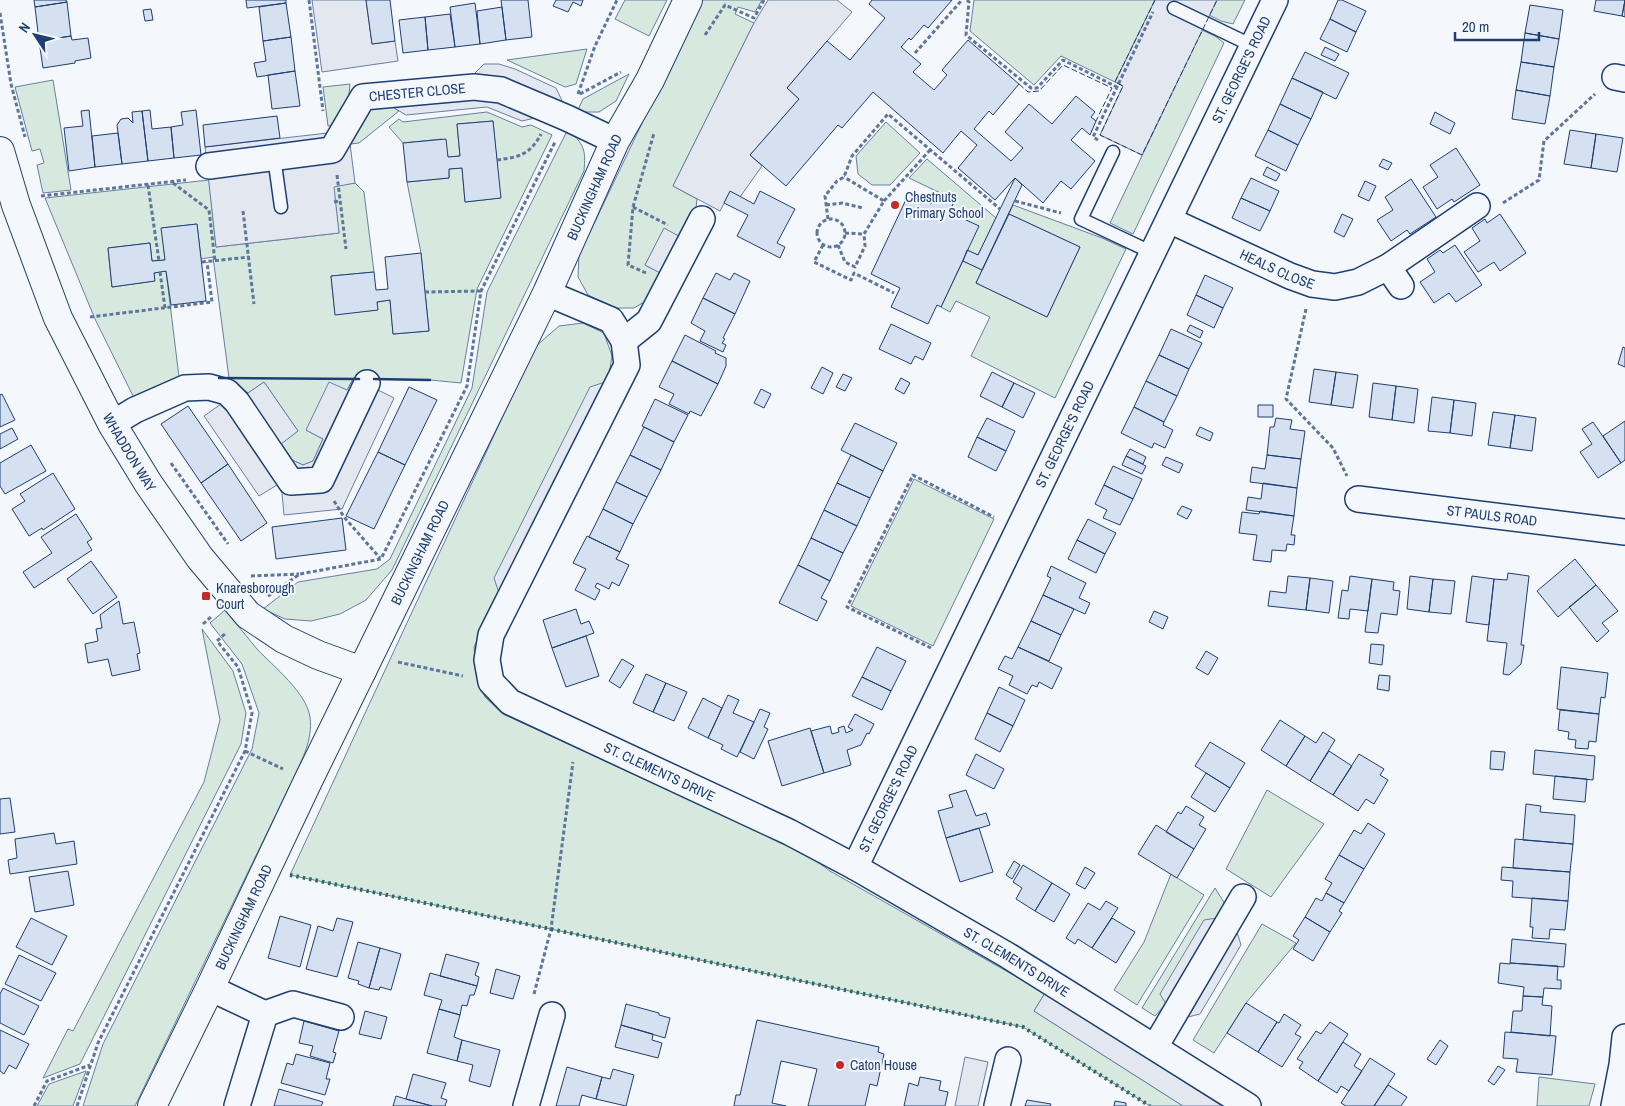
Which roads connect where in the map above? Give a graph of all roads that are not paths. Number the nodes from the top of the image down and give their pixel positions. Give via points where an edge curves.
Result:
1 (688, 0) edge
2 (1275, 0) edge
3 (1174, 8) dead end
4 (1253, 46) junction
5 (615, 141) junction
6 (0, 151) edge
7 (1113, 152) road end
8 (274, 157) junction
9 (209, 166) road end
10 (1477, 206) road end
11 (281, 207) dead end
12 (1169, 220) junction
13 (697, 228) road end
14 (1153, 253) junction
15 (547, 293) junction
16 (624, 341) junction
17 (367, 382) dead end
18 (112, 424) junction
19 (1358, 499) road end
20 (1625, 532) edge
21 (366, 664) junction
22 (855, 867) junction
23 (1243, 897) dead end
24 (210, 988) junction
25 (265, 1014) junction
26 (552, 1015) dead end
27 (341, 1017) dead end
28 (1625, 1037) edge
29 (1155, 1047) junction
30 (1008, 1060) dead end
31 (152, 1106) edge
32 (236, 1106) edge
33 (526, 1106) edge
34 (997, 1106) edge
35 (1248, 1106) edge
36 (1614, 1106) edge

1 - 5 main road, BUCKINGHAM ROAD via 650,80
2 - 4 street, ST. GEORGE'S ROAD
3 - 4 lane
4 - 12 street, ST. GEORGE'S ROAD
5 - 8 street, CHESTER CLOSE via 501,90 474,86 363,97 332,150
5 - 15 main road, BUCKINGHAM ROAD
6 - 18 main road, WHADDON WAY via 16,205 58,318
7 - 14 lane via 1081,219
8 - 9 street, CHESTER CLOSE
8 - 11 lane
10 - 12 street, HEALS CLOSE via 1395,276 1335,287 1312,284 1282,272
12 - 14 street, ST. GEORGE'S ROAD
13 - 16 street via 649,321
14 - 22 street, ST. GEORGE'S ROAD
15 - 16 street via 611,320
15 - 21 main road, BUCKINGHAM ROAD
16 - 22 street, ST. CLEMENTS DRIVE via 627,365 491,635 487,660 491,682 510,702 789,832
17 - 18 street via 321,480 291,482 237,402 227,392 209,387 185,388
18 - 21 main road, WHADDON WAY via 200,558 248,615 318,655
19 - 20 street, ST PAULS ROAD
21 - 24 main road, BUCKINGHAM ROAD
22 - 29 street, ST. CLEMENTS DRIVE via 1007,955
23 - 29 street
24 - 25 street
24 - 31 main road, BUCKINGHAM ROAD
25 - 27 street via 293,1004
25 - 32 street
26 - 33 street
28 - 36 street
29 - 35 street, ST. CLEMENTS DRIVE
30 - 34 street

